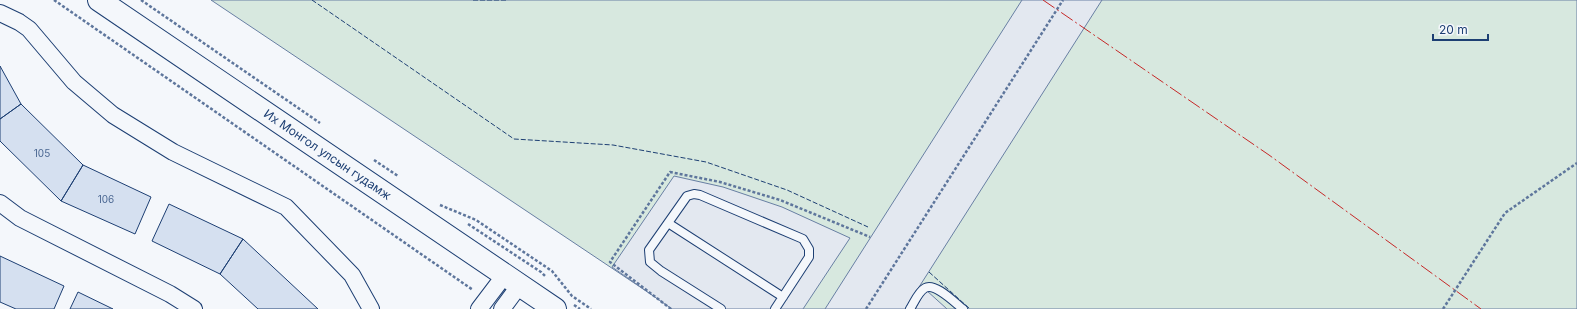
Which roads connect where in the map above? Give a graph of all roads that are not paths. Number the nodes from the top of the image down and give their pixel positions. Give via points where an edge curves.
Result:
1 (99, 0) edge
2 (0, 13) edge
3 (0, 203) edge
4 (668, 223) junction
5 (512, 281) junction
6 (783, 297) junction
7 (482, 304) edge
8 (194, 309) edge
9 (371, 309) edge
10 (502, 309) edge
11 (555, 309) edge
12 (721, 309) edge
13 (775, 309) edge
14 (910, 309) edge
15 (962, 309) edge

1 - 5 main road, Их Монгол улсын гудамж
2 - 9 street via 28,28 74,82 113,115 173,152 286,206 352,275
3 - 8 street via 26,221 170,294
4 - 6 lane
4 - 6 lane via 687,196 694,194 803,239 809,249 809,257
4 - 12 lane via 649,250 650,262
5 - 7 street
5 - 10 street
5 - 11 main road, Их Монгол улсын гудамж
6 - 13 lane
14 - 15 lane via 920,292 929,287 945,293

